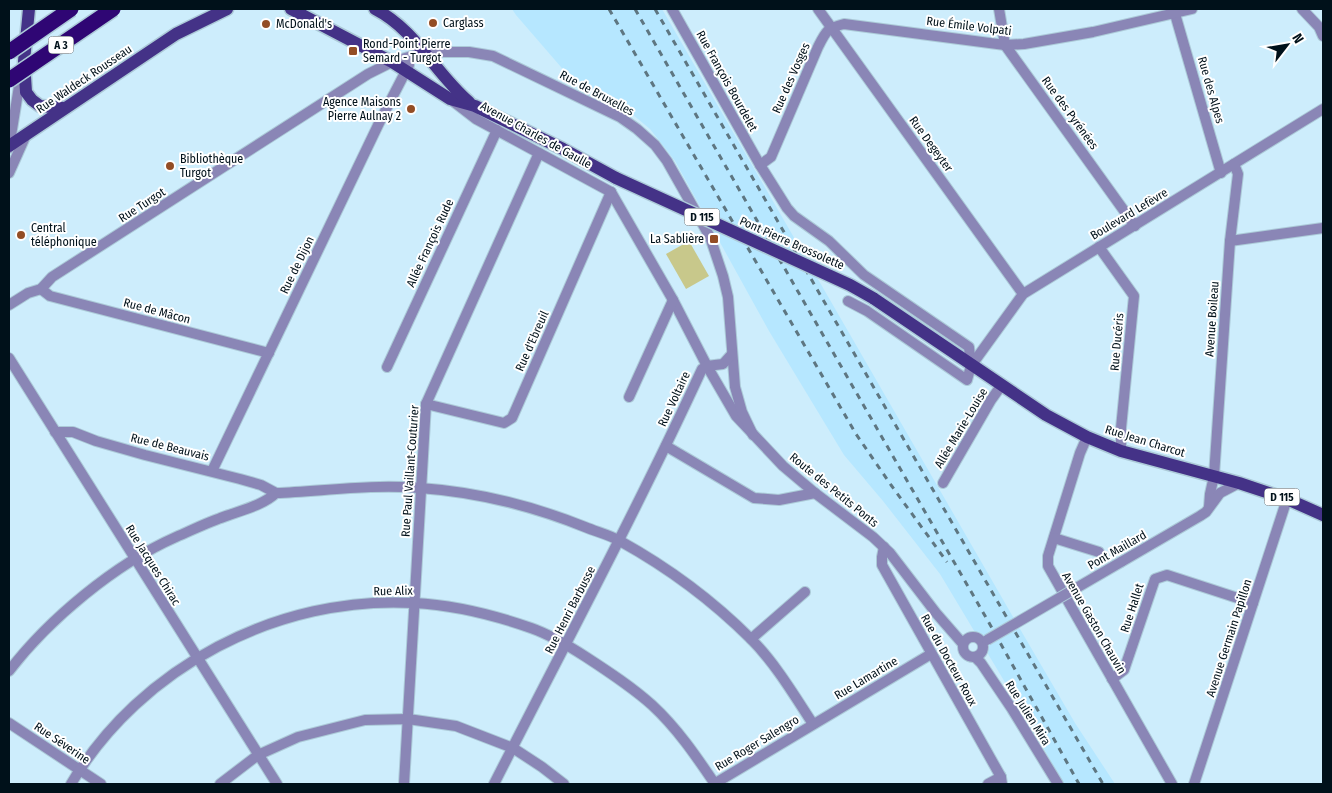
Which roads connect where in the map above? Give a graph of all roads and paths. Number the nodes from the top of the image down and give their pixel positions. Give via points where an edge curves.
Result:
1 (28, 9) edge
2 (71, 9) edge
3 (113, 9) edge
4 (206, 9) edge
5 (226, 9) edge
6 (291, 9) edge
7 (375, 9) edge
8 (672, 9) edge
9 (818, 9) edge
10 (999, 9) edge
11 (1192, 9) edge
12 (1302, 9) edge
13 (1176, 14) junction
14 (831, 27) junction
15 (176, 34) junction
16 (1323, 36) edge
17 (1005, 44) junction
18 (9, 52) edge
19 (419, 54) junction
20 (24, 60) junction
21 (392, 62) junction
22 (406, 71) junction
23 (9, 80) edge
24 (450, 99) junction
25 (475, 106) junction
26 (64, 108) junction
27 (1323, 109) edge
28 (496, 130) junction
29 (26, 136) junction
30 (9, 147) edge
31 (539, 153) junction
32 (1234, 164) junction
33 (760, 165) junction
34 (9, 173) edge
35 (1222, 173) junction
36 (616, 178) joint
37 (611, 192) junction
38 (1135, 226) junction
39 (1323, 228) edge
40 (1230, 241) junction
41 (1099, 248) junction
42 (41, 289) junction
43 (1023, 294) junction
44 (873, 298) joint
45 (673, 300) junction
46 (848, 301) dead end
47 (9, 305) edge
48 (269, 353) junction
49 (732, 354) junction
50 (9, 358) edge
51 (708, 366) junction
52 (971, 366) junction
53 (387, 367) dead end
54 (1001, 386) junction
55 (629, 397) dead end
56 (426, 404) junction
57 (55, 432) junction
58 (753, 435) junction
59 (1087, 436) junction
60 (666, 446) junction
61 (1121, 451) junction
62 (212, 471) junction
63 (1214, 476) junction
64 (943, 483) dead end
65 (1239, 483) junction
66 (421, 488) junction
67 (276, 493) junction
68 (814, 493) junction
69 (1287, 499) junction
70 (1209, 507) junction
71 (1323, 515) edge
72 (1054, 538) junction
73 (620, 541) junction
74 (884, 547) junction
75 (1099, 552) dead end
76 (135, 560) junction
77 (804, 592) dead end
78 (414, 603) junction
79 (1253, 603) junction
80 (751, 640) junction
81 (985, 641) junction
82 (963, 644) junction
83 (566, 645) junction
84 (931, 654) junction
85 (975, 657) junction
86 (196, 658) junction
87 (9, 671) edge
88 (1112, 679) junction
89 (408, 719) junction
90 (9, 723) edge
91 (813, 724) junction
92 (513, 748) junction
93 (258, 755) junction
94 (79, 770) junction
95 (1001, 780) edge
96 (71, 784) edge
97 (101, 784) edge
98 (220, 784) edge
99 (277, 784) edge
100 (404, 784) edge
101 (494, 784) edge
102 (564, 784) edge
103 (714, 784) edge
104 (988, 784) edge
105 (1058, 784) edge
106 (1172, 784) edge
107 (1194, 784) edge

1 - 20 main road
2 - 18 highway, A 3, bridge
3 - 23 highway, A 3, bridge
4 - 15 main road, Rue Waldeck Rousseau
5 - 15 main road, Rue Waldeck Rousseau
6 - 21 main road, Avenue Charles de Gaulle / D 115
7 - 19 main road, Avenue Charles de Gaulle / D 115 via 408,33
8 - 33 street, Rue François Bourdelet
9 - 14 street, Rue Degeyter
10 - 17 street, Rue des Pyrénées
11 - 13 street, Rue Émile Volpati
12 - 16 street
13 - 17 street, Rue Émile Volpati via 1024,44
13 - 35 street, Rue des Alpes
14 - 17 street, Rue Émile Volpati via 844,24
14 - 33 street, Rue des Vosges via 818,47 770,157
14 - 43 street, Rue Degeyter
15 - 26 main road, Rue Waldeck Rousseau
17 - 38 street, Rue des Pyrénées
19 - 21 street, Rue de Bruxelles
19 - 22 street, Rue de Dijon
19 - 25 main road, Avenue Charles de Gaulle / D 115
19 - 49 street, Rue de Bruxelles via 469,52 493,56 620,117 655,145 710,237 728,297
20 - 26 main road via 26,92 32,100 40,106
20 - 30 street
21 - 22 main road, Avenue Charles de Gaulle / D 115
21 - 42 street, Rue Turgot via 368,74 52,277
22 - 24 main road, Avenue Charles de Gaulle / D 115
22 - 48 street, Rue de Dijon
24 - 25 main road, Avenue Charles de Gaulle / D 115
24 - 28 street, Avenue Charles de Gaulle
25 - 36 main road, Avenue Charles de Gaulle / D 115
26 - 29 main road, Rue Waldeck Rousseau
27 - 32 street, Boulevard Lefèvre
28 - 31 street, Avenue Charles de Gaulle
28 - 53 street, Allée François Rude
29 - 30 main road, Rue Waldeck Rousseau
29 - 34 street
31 - 37 street, Avenue Charles de Gaulle
31 - 56 street, Rue Paul Vaillant-Couturier
32 - 35 street, Boulevard Lefèvre
32 - 40 street, Avenue Boileau via 1238,174
33 - 52 street via 794,216 829,240 864,275 970,347
35 - 38 street, Boulevard Lefèvre
36 - 44 main road, Pont Pierre Brossolette / D 115, bridge via 850,284
37 - 45 street, Route des Petits Ponts
37 - 56 street, Rue d'Ebreuil via 512,418 504,423
38 - 41 street, Boulevard Lefèvre
39 - 40 street
40 - 63 street, Avenue Boileau
41 - 43 street, Boulevard Lefèvre
41 - 61 street, Rue Ducéris via 1134,296
42 - 47 street, Rue Turgot
42 - 48 street, Rue de Mâcon via 49,295
43 - 52 street, Boulevard Lefèvre
44 - 52 main road, Rue Jean Charcot / D 115
45 - 51 street, Route des Petits Ponts
45 - 55 street
46 - 52 street via 967,380
48 - 62 street, Rue de Dijon
49 - 51 street via 723,364
49 - 58 street, Rue de Bruxelles via 738,399
50 - 57 street, Rue Jacques Chirac
51 - 58 street, Route des Petits Ponts via 736,416
51 - 60 street, Rue Voltaire via 702,370
52 - 54 main road, Rue Jean Charcot / D 115
54 - 59 main road, Rue Jean Charcot / D 115
54 - 64 street, Allée Marie-Louise
56 - 66 street, Rue Paul Vaillant-Couturier
57 - 62 street, Rue de Beauvais via 73,432 145,455
57 - 76 street, Rue Jacques Chirac
58 - 68 street, Route des Petits Ponts
59 - 61 main road, Rue Jean Charcot / D 115
59 - 72 street, Avenue Gaston Chauvin
60 - 68 street via 754,498 779,500
60 - 73 street, Rue Henri Barbusse
61 - 63 main road, Rue Jean Charcot / D 115
62 - 67 street, Rue de Beauvais via 261,485
63 - 65 main road, Rue Jean Charcot / D 115
63 - 70 street
65 - 69 main road, Rue Jean Charcot / D 115
65 - 70 street, Pont Maillard via 1220,493
66 - 67 street
66 - 73 street via 491,497 559,517
66 - 78 street, Rue Paul Vaillant-Couturier
67 - 76 street via 268,501 173,538
68 - 74 street, Route des Petits Ponts
69 - 71 main road, Rue Jean Charcot / D 115
69 - 79 street, Avenue Germain Papillon
70 - 81 street, Pont Maillard, bridge via 1200,516
72 - 75 street
72 - 88 street, Avenue Gaston Chauvin via 1047,560 1050,571
73 - 80 street via 666,569
73 - 83 street, Rue Henri Barbusse
74 - 82 street, Route des Petits Ponts
74 - 84 street, Rue du Docteur Roux via 882,565
76 - 86 street, Rue Jacques Chirac
76 - 87 street via 70,607 24,651
77 - 80 street
78 - 83 street, Rue Alix via 475,612 532,629
78 - 86 street, Rue Alix via 355,604 286,618 223,643
78 - 89 street, Rue Paul Vaillant-Couturier
79 - 88 street, Rue Hallet via 1167,575 1155,579 1124,670
79 - 107 street, Avenue Germain Papillon
80 - 91 street via 775,668
81 - 82 street, Pont Maillard via 972,637
81 - 85 street via 982,652
82 - 85 street via 966,654
83 - 92 street, Rue Henri Barbusse
83 - 103 street, Rue Alix via 616,676 652,705 690,747
84 - 91 street, Rue Lamartine
84 - 95 street, Rue du Docteur Roux
85 - 105 street, Rue Julien Mira via 1012,709
86 - 93 street, Rue Jacques Chirac
86 - 94 street, Rue Alix via 167,678 108,732
88 - 106 street, Avenue Gaston Chauvin
89 - 92 street via 456,726
89 - 93 street via 365,720 329,728 298,737
89 - 100 street, Rue Paul Vaillant-Couturier
90 - 94 street, Rue Séverine
91 - 103 street, Rue Roger Salengro
92 - 101 street, Rue Henri Barbusse
92 - 102 street
93 - 98 street
93 - 99 street, Rue Jacques Chirac
94 - 96 street, Rue Alix
94 - 97 street, Rue Séverine
95 - 104 street

